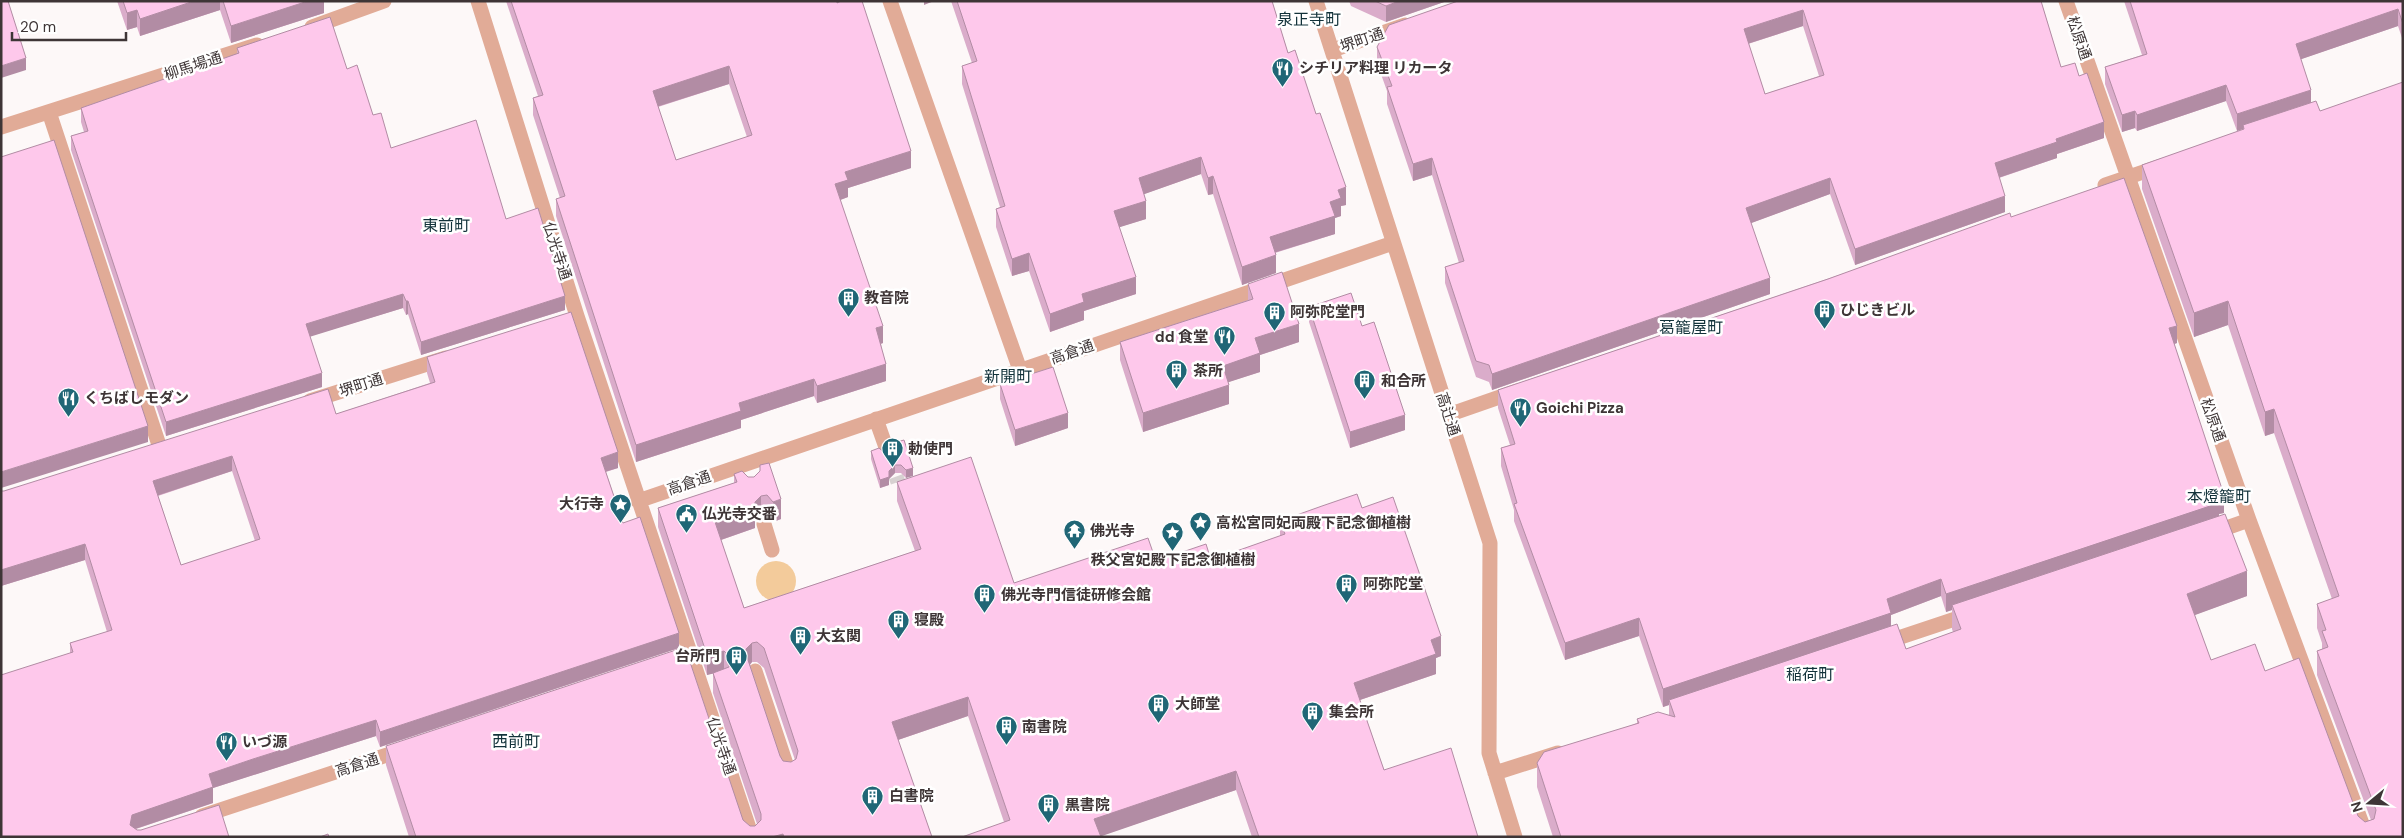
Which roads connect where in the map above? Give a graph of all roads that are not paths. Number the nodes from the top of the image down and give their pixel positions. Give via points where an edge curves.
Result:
1 (384, 1) edge
2 (478, 1) edge
3 (890, 1) edge
4 (1316, 1) edge
5 (2066, 1) edge
6 (1422, 20) edge
7 (298, 32) edge
8 (270, 41) edge
9 (1332, 50) junction
10 (49, 112) junction
11 (1, 127) edge
12 (2172, 162) edge
13 (2126, 177) junction
14 (2090, 191) edge
15 (1393, 244) junction
16 (577, 316) junction
17 (559, 322) edge
18 (460, 353) edge
19 (1020, 370) junction
20 (1530, 387) edge
21 (291, 407) edge
22 (1448, 415) junction
23 (876, 419) junction
24 (179, 442) edge
25 (160, 448) junction
26 (888, 453) tunnel mouth
27 (141, 454) edge
28 (744, 464) junction
29 (749, 482) edge
30 (638, 501) junction
31 (2249, 520) junction
32 (764, 524) dead end
33 (2202, 536) edge
34 (772, 550) dead end
35 (1985, 609) edge
36 (1872, 647) edge
37 (757, 671) dead end
38 (717, 682) edge
39 (700, 687) junction
40 (424, 743) edge
41 (1570, 749) edge
42 (789, 773) edge
43 (1495, 773) junction
44 (186, 821) edge
45 (752, 837) edge
46 (1515, 837) edge
47 (2367, 837) edge

1 - 7 street
2 - 16 street, 仏光寺通
3 - 19 street
4 - 9 street, 高辻通
5 - 13 street, 松原通
6 - 9 street, 堺町通
8 - 10 street, 柳馬場通
9 - 15 street, 高辻通
10 - 11 street, 柳馬場通
10 - 25 street
12 - 13 street
13 - 14 street
13 - 31 street, 松原通
15 - 19 street, 高倉通
15 - 22 street, 高辻通
16 - 17 street
16 - 30 street, 仏光寺通
18 - 21 street, 堺町通
19 - 23 street, 高倉通
20 - 22 street
22 - 43 street, 高辻通 via 1490,543 1489,753
23 - 26 street
23 - 28 street, 高倉通
24 - 25 street
25 - 27 street
28 - 29 street
28 - 30 street, 高倉通
30 - 39 street, 仏光寺通 via 685,656
31 - 33 street
31 - 47 street, 松原通
32 - 34 street
35 - 36 street
37 - 42 street
38 - 39 street
39 - 45 street, 仏光寺通
40 - 44 street, 高倉通
41 - 43 street
43 - 46 street, 高辻通

